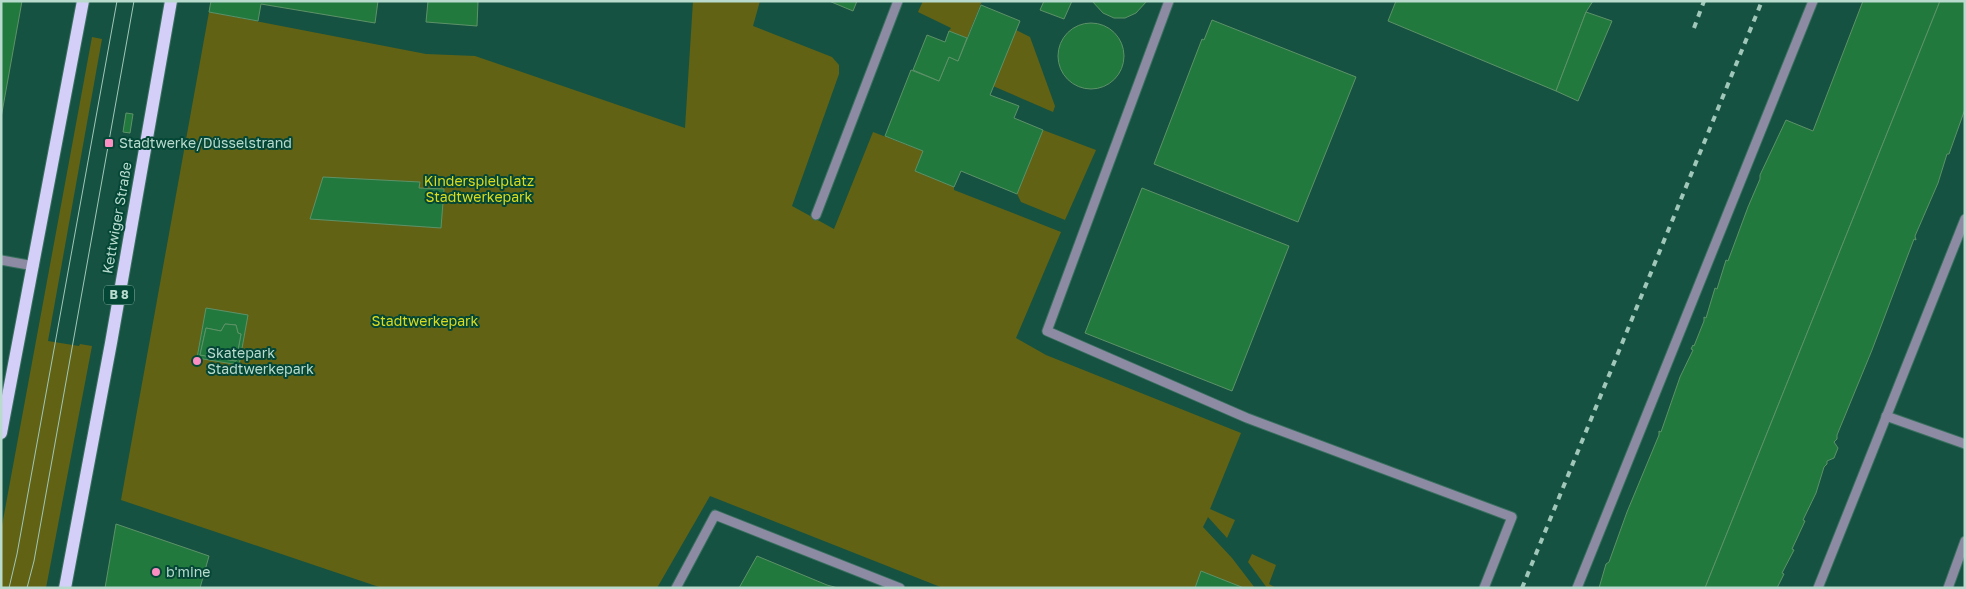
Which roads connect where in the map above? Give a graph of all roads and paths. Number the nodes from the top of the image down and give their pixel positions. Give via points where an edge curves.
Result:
1 (83, 1) edge
2 (172, 1) edge
3 (898, 1) edge
4 (1169, 1) edge
5 (1813, 1) edge
6 (816, 215) dead end
7 (1965, 219) edge
8 (1, 260) edge
9 (34, 266) junction
10 (1886, 416) junction
11 (1, 433) edge
12 (1965, 444) edge
13 (1965, 541) edge
14 (65, 588) edge
15 (676, 588) edge
16 (900, 588) edge
17 (1484, 588) edge
18 (1577, 588) edge
19 (1818, 588) edge
20 (1948, 588) edge

1 - 9 main road
2 - 14 main road, Kettwiger Straße / B 8
3 - 6 lane
4 - 17 lane via 1047,331 1247,418 1512,517
5 - 18 lane
7 - 10 lane
8 - 9 lane
9 - 11 main road
10 - 12 lane
10 - 19 lane
13 - 20 lane
15 - 16 lane via 715,515

